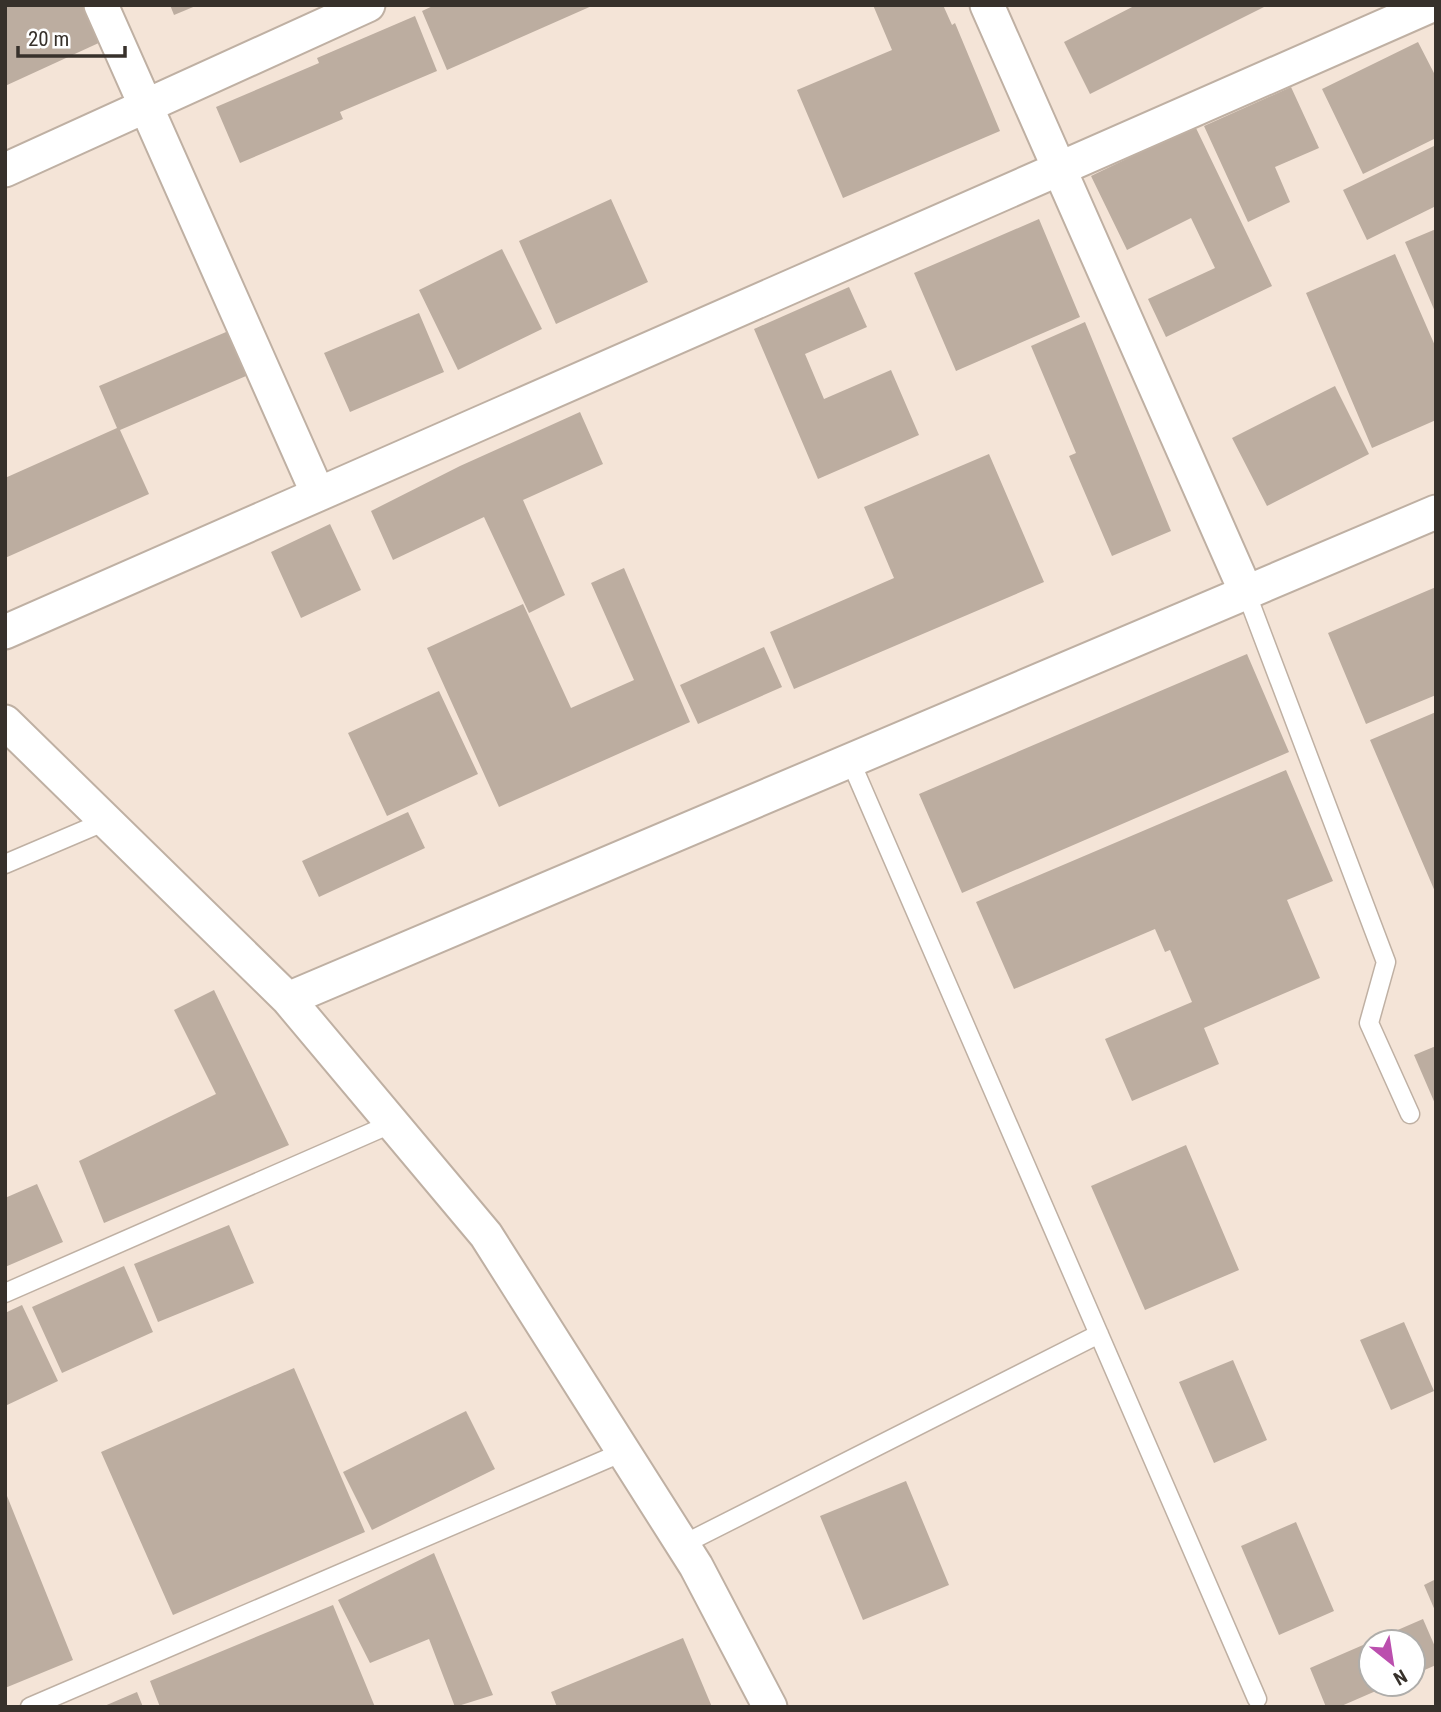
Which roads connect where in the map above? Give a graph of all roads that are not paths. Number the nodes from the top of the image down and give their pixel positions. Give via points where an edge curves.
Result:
1 (101, 5) edge
2 (369, 5) edge
3 (987, 5) edge
4 (1432, 5) edge
5 (147, 106) junction
6 (1059, 168) junction
7 (5, 170) edge
8 (318, 494) junction
9 (1436, 512) edge
10 (1246, 592) junction
11 (5, 632) edge
12 (5, 722) edge
13 (850, 760) junction
14 (106, 821) junction
15 (5, 863) edge
16 (288, 999) junction
17 (1410, 1114) dead end
18 (393, 1123) junction
19 (5, 1293) edge
20 (1099, 1334) junction
21 (624, 1452) junction
22 (682, 1545) junction
23 (1257, 1699) dead end
24 (30, 1707) edge
25 (770, 1707) edge

1 - 5 street
2 - 5 street
3 - 6 street
4 - 6 street
5 - 7 street
5 - 8 street
6 - 8 street
6 - 10 street
8 - 11 street
9 - 10 street
10 - 13 street
10 - 17 lane via 1386,962 1369,1023
12 - 14 street
13 - 16 street
13 - 20 lane
14 - 15 lane
14 - 16 street
16 - 18 street
18 - 19 lane
18 - 21 street via 486,1235
20 - 22 lane
20 - 23 lane
21 - 22 street
21 - 24 lane
22 - 25 street

